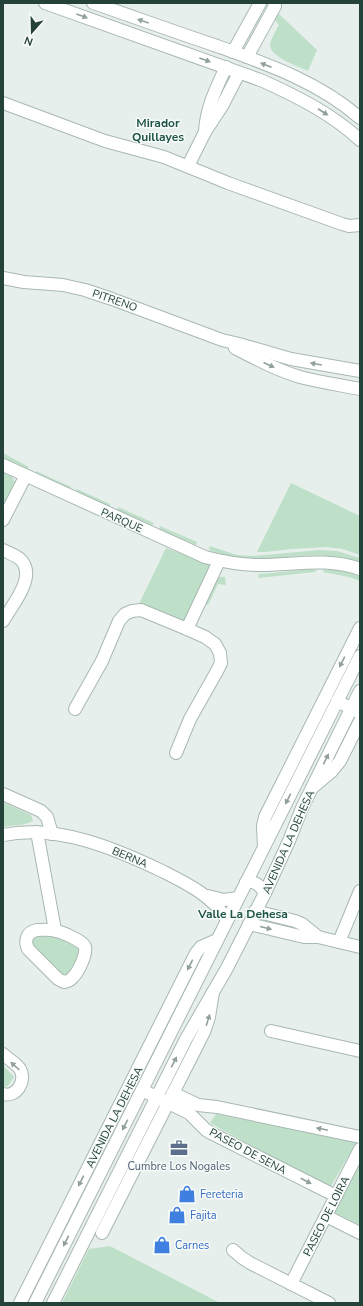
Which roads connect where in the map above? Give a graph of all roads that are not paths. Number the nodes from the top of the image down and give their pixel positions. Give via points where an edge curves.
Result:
1 (45, 3) edge
2 (93, 3) edge
3 (260, 3) edge
4 (274, 3) edge
5 (185, 35) junction
6 (180, 51) junction
7 (233, 52) junction
8 (247, 57) junction
9 (226, 67) junction
10 (239, 73) junction
11 (293, 75) junction
12 (289, 93) junction
13 (3, 103) edge
14 (358, 116) edge
15 (344, 127) junction
16 (205, 132) junction
17 (360, 140) edge
18 (188, 166) junction
19 (360, 225) edge
20 (3, 278) edge
21 (222, 340) junction
22 (357, 371) edge
23 (356, 388) edge
24 (3, 465) edge
25 (25, 476) junction
26 (3, 520) edge
27 (3, 550) edge
28 (219, 561) junction
29 (360, 569) edge
30 (3, 621) edge
31 (360, 628) edge
32 (186, 629) junction
33 (360, 656) edge
34 (360, 691) edge
35 (337, 701) junction
36 (75, 709) dead end
37 (356, 711) edge
38 (360, 721) edge
39 (176, 753) dead end
40 (312, 788) junction
41 (3, 794) edge
42 (37, 832) junction
43 (52, 834) junction
44 (3, 835) edge
45 (264, 847) junction
46 (246, 882) junction
47 (360, 891) edge
48 (265, 893) junction
49 (203, 894) junction
50 (238, 898) junction
51 (255, 911) junction
52 (227, 920) junction
53 (249, 924) junction
54 (55, 930) junction
55 (219, 936) junction
56 (318, 937) junction
57 (338, 942) junction
58 (238, 946) junction
59 (360, 947) edge
60 (213, 992) junction
61 (271, 1031) dead end
62 (360, 1051) edge
63 (3, 1054) edge
64 (142, 1090) junction
65 (3, 1094) edge
66 (157, 1097) junction
67 (170, 1098) junction
68 (214, 1107) junction
69 (204, 1128) junction
70 (360, 1137) edge
71 (360, 1149) edge
72 (336, 1196) junction
73 (112, 1213) junction
74 (326, 1216) junction
75 (102, 1233) dead end
76 (360, 1233) edge
77 (88, 1234) junction
78 (233, 1250) dead end
79 (291, 1284) junction
80 (20, 1303) edge
81 (35, 1303) edge
82 (53, 1303) edge
83 (329, 1303) edge

1 -> 6 street
5 -> 2 street
3 - 7 street
4 - 8 street via 275,6
5 - 6 street via 179,43
5 - 7 street
6 -> 9 street
7 - 8 street
11 -> 8 street
9 - 10 street
9 - 16 street via 209,105
10 - 12 street
10 - 16 street
11 - 12 street via 296,86
11 - 14 street via 326,93
12 -> 15 street
13 - 18 street via 104,141
14 - 15 street via 347,118
15 - 17 street
16 - 18 street
18 - 19 street via 228,184 342,224
20 - 21 street, PITRENO via 85,290
22 -> 21 street, PITRENO via 290,359
21 -> 23 street, PITRENO via 287,373
22 - 23 street, PITRENO via 352,372 349,378 350,385
24 - 25 street, PARQUE
25 - 26 street
25 - 28 street, PARQUE via 192,552
27 - 30 street via 21,559 27,573 26,583
28 - 29 street, PARQUE via 246,565 329,562
28 - 32 street
31 -> 45 street, AVENIDA LA DEHESA via 265,817
32 - 36 street via 141,610 125,614 119,621 100,666
32 - 39 street via 215,644 220,653 221,663 190,719
33 - 35 street, AVENIDA LA DEHESA
34 - 37 street, AVENIDA LA DEHESA
35 - 37 street
35 -> 45 street, AVENIDA LA DEHESA
40 -> 37 street, AVENIDA LA DEHESA
38 - 40 street via 335,767
40 - 48 street, AVENIDA LA DEHESA
41 - 43 street via 41,811
42 - 43 street, BERNA
42 - 44 street, BERNA
42 - 54 street
43 - 49 street, BERNA via 87,841 122,853 170,875
45 - 46 street, AVENIDA LA DEHESA
46 - 48 street via 259,885
46 - 50 street, AVENIDA LA DEHESA
47 - 57 street
48 - 51 street, AVENIDA LA DEHESA
49 - 50 street, BERNA via 224,900
49 - 52 street, BERNA via 220,909
50 - 52 street, AVENIDA LA DEHESA
51 - 53 street, AVENIDA LA DEHESA
51 - 56 street via 295,921
52 - 55 street, AVENIDA LA DEHESA
53 -> 56 street via 304,937
53 - 58 street, AVENIDA LA DEHESA
54 - 54 street via 31,931 27,936 27,946 30,952 64,982 71,980 76,974 86,948 82,943
55 - 58 street via 225,942
55 - 64 street, AVENIDA LA DEHESA
55 -> 80 street, AVENIDA LA DEHESA via 196,953
56 - 57 street
57 - 59 street
58 - 60 street, AVENIDA LA DEHESA
66 -> 60 street, AVENIDA LA DEHESA via 191,1028
67 -> 60 street, AVENIDA LA DEHESA via 207,1025
61 - 62 street
65 -> 63 street via 14,1094 22,1078 20,1070
64 - 66 street, PASEO DE SENA
64 -> 81 street, AVENIDA LA DEHESA
66 - 67 street, PASEO DE SENA
66 - 77 street, AVENIDA LA DEHESA
67 - 68 street, PASEO DE SENA
67 - 69 street, PASEO DE SENA
67 - 73 street, AVENIDA LA DEHESA
68 - 69 street via 206,1116
70 -> 68 street, PASEO DE SENA
69 -> 72 street, PASEO DE SENA
71 - 72 street, PASEO DE LOIRA
72 - 74 street, PASEO DE LOIRA
73 - 75 street, AVENIDA LA DEHESA
73 - 77 street, AVENIDA LA DEHESA
74 - 76 street
74 - 79 street, PASEO DE LOIRA
77 - 82 street, AVENIDA LA DEHESA
78 - 79 street via 245,1260
79 - 83 street

